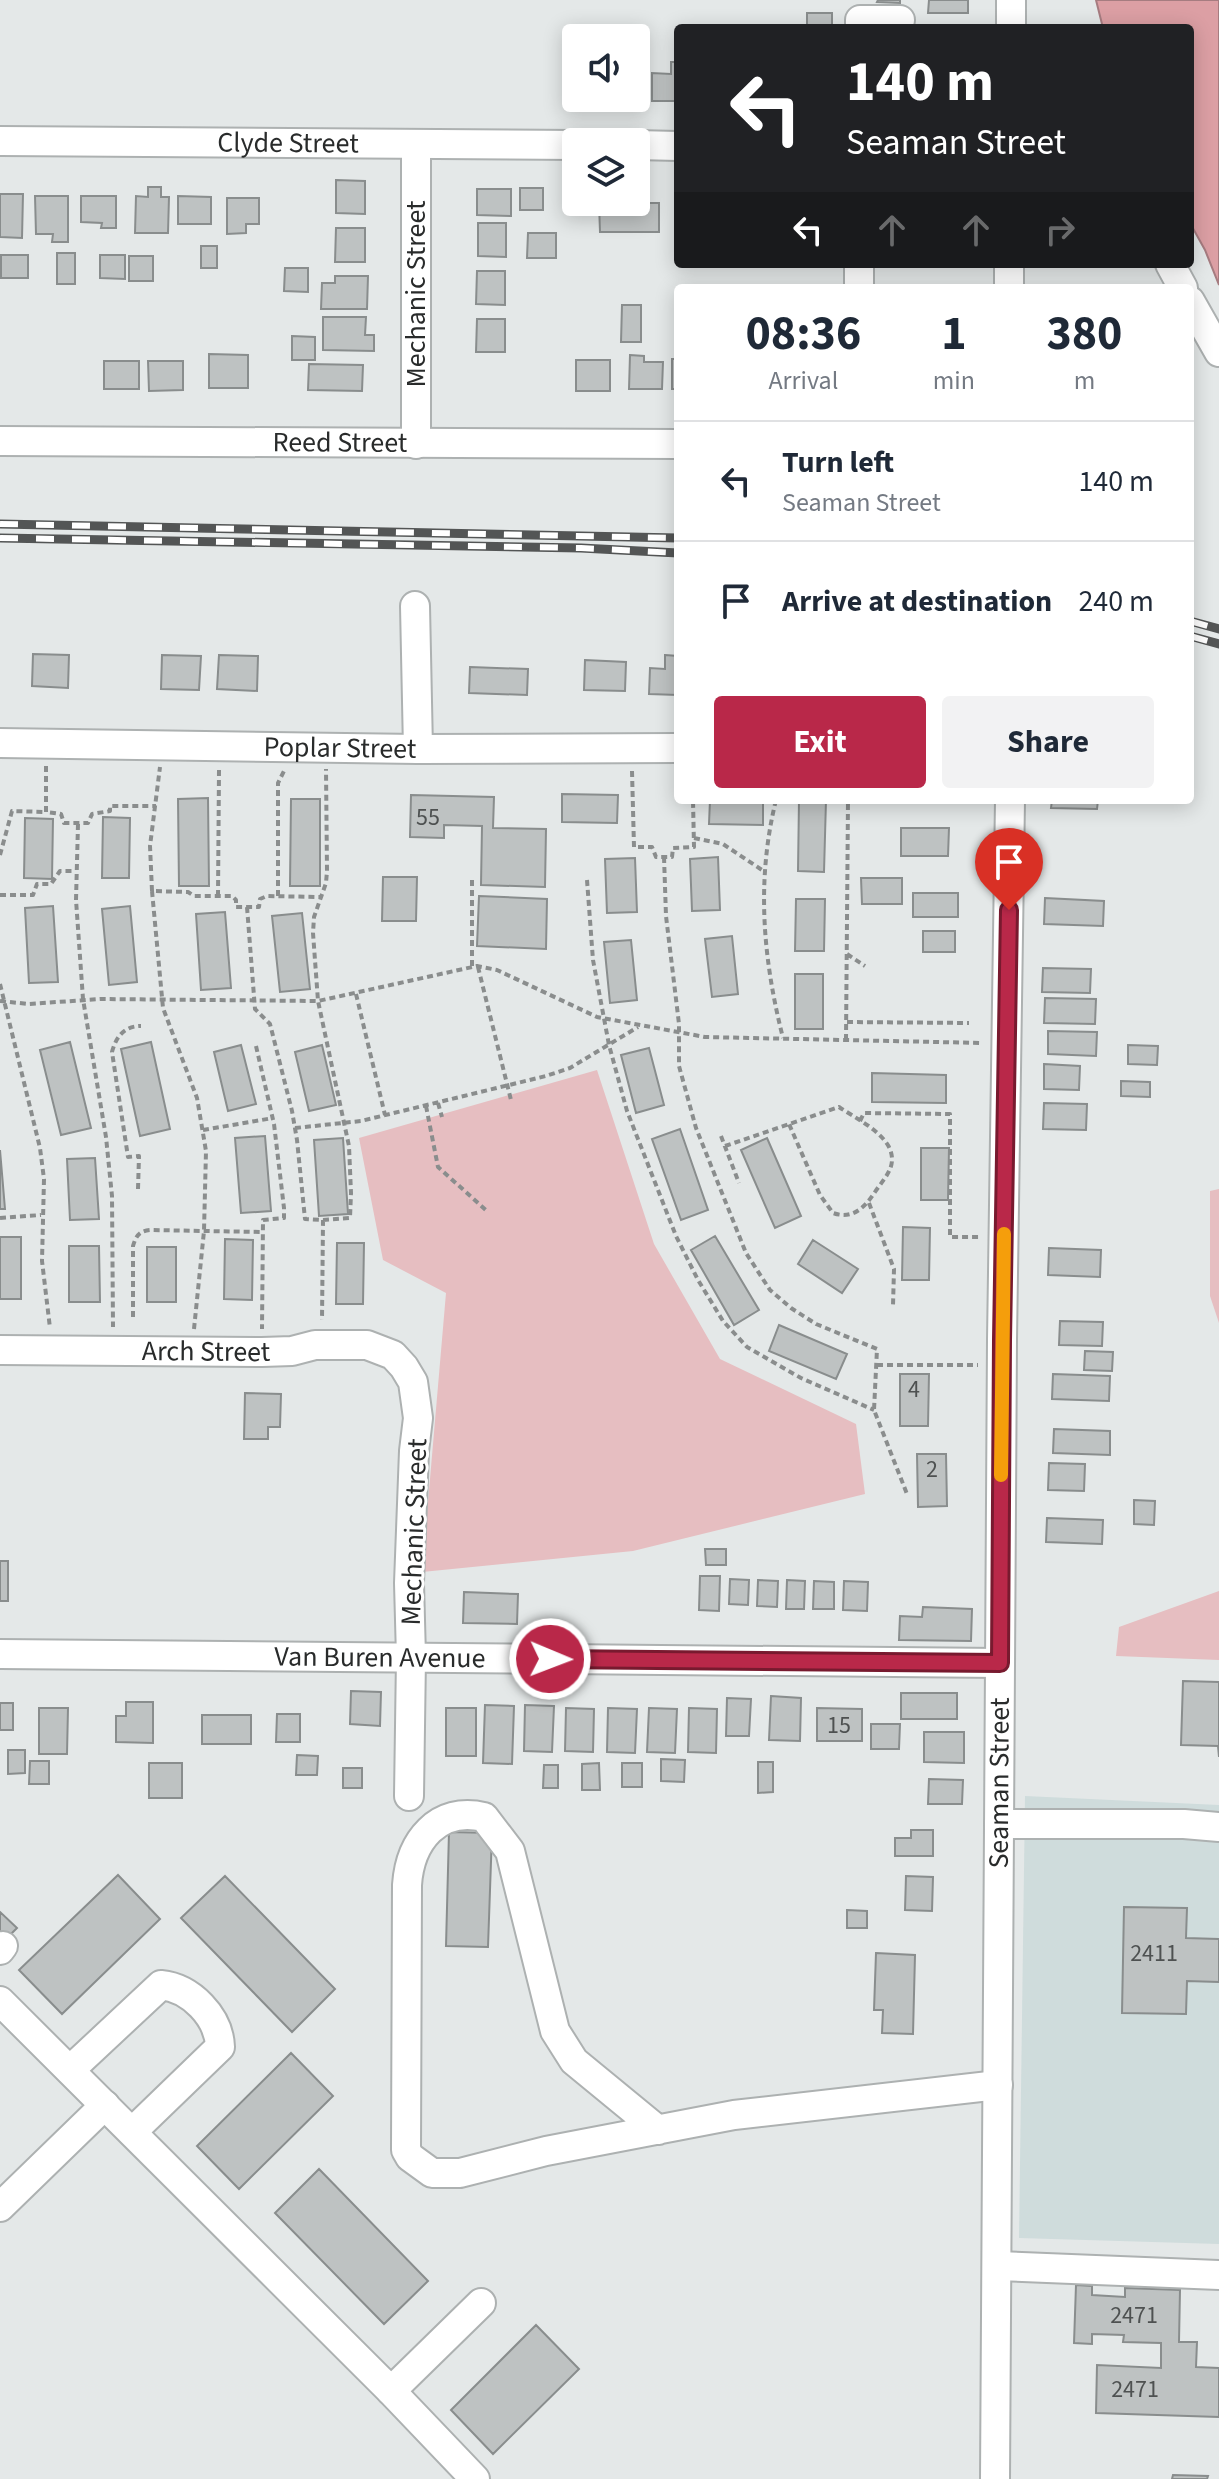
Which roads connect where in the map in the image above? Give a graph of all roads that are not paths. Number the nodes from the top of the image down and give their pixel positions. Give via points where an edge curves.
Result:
1 (900, 20) dead end
2 (860, 24) edge
3 (0, 141) edge
4 (416, 144) junction
5 (562, 145) edge
6 (650, 145) edge
7 (674, 146) edge
8 (1194, 308) edge
9 (1219, 352) edge
10 (0, 441) edge
11 (416, 444) junction
12 (674, 444) edge
13 (415, 606) dead end
14 (0, 743) edge
15 (674, 748) edge
16 (418, 749) junction
17 (1010, 804) edge
18 (0, 1350) edge
19 (404, 1367) joint
20 (0, 1654) edge
21 (411, 1657) junction
22 (1000, 1663) junction
23 (409, 1796) dead end
24 (999, 1824) junction
25 (1219, 1827) edge
26 (0, 2001) edge
27 (70, 2070) junction
28 (998, 2085) junction
29 (105, 2105) junction
30 (658, 2130) junction
31 (132, 2132) junction
32 (0, 2207) edge
33 (997, 2266) junction
34 (1219, 2275) edge
35 (481, 2303) dead end
36 (391, 2391) junction
37 (475, 2479) edge
38 (995, 2479) edge

1 - 2 street
3 - 4 street, Clyde Street
4 - 5 street, Clyde Street
4 - 11 street, Mechanic Street
6 - 7 street
8 - 9 street
10 - 11 street, Reed Street
11 - 12 street, Reed Street
13 - 16 street
14 - 16 street, Poplar Street
15 - 16 street, Poplar Street
17 - 22 street, Seaman Street
18 - 19 street, Arch Street via 262,1352 351,1344 380,1349
19 - 21 street, Mechanic Street via 413,1382 418,1418 409,1583
20 - 21 street, Van Buren Avenue
21 - 22 street, Van Buren Avenue
21 - 23 street, Mechanic Street
22 - 24 street, Seaman Street
24 - 25 street
24 - 28 street, Seaman Street
26 - 27 street
27 - 29 street
27 - 31 street via 161,1985 175,1986 198,2001 220,2035 220,2047
28 - 30 street via 734,2115
28 - 33 street, Seaman Street
29 - 31 street
29 - 32 street
30 - 30 street via 460,2173 432,2173 410,2157 408,1869 423,1835 449,1816 484,1817 510,1851 555,2031 574,2061
31 - 36 street
33 - 34 street
33 - 38 street, Seaman Street
35 - 36 street
36 - 37 street

